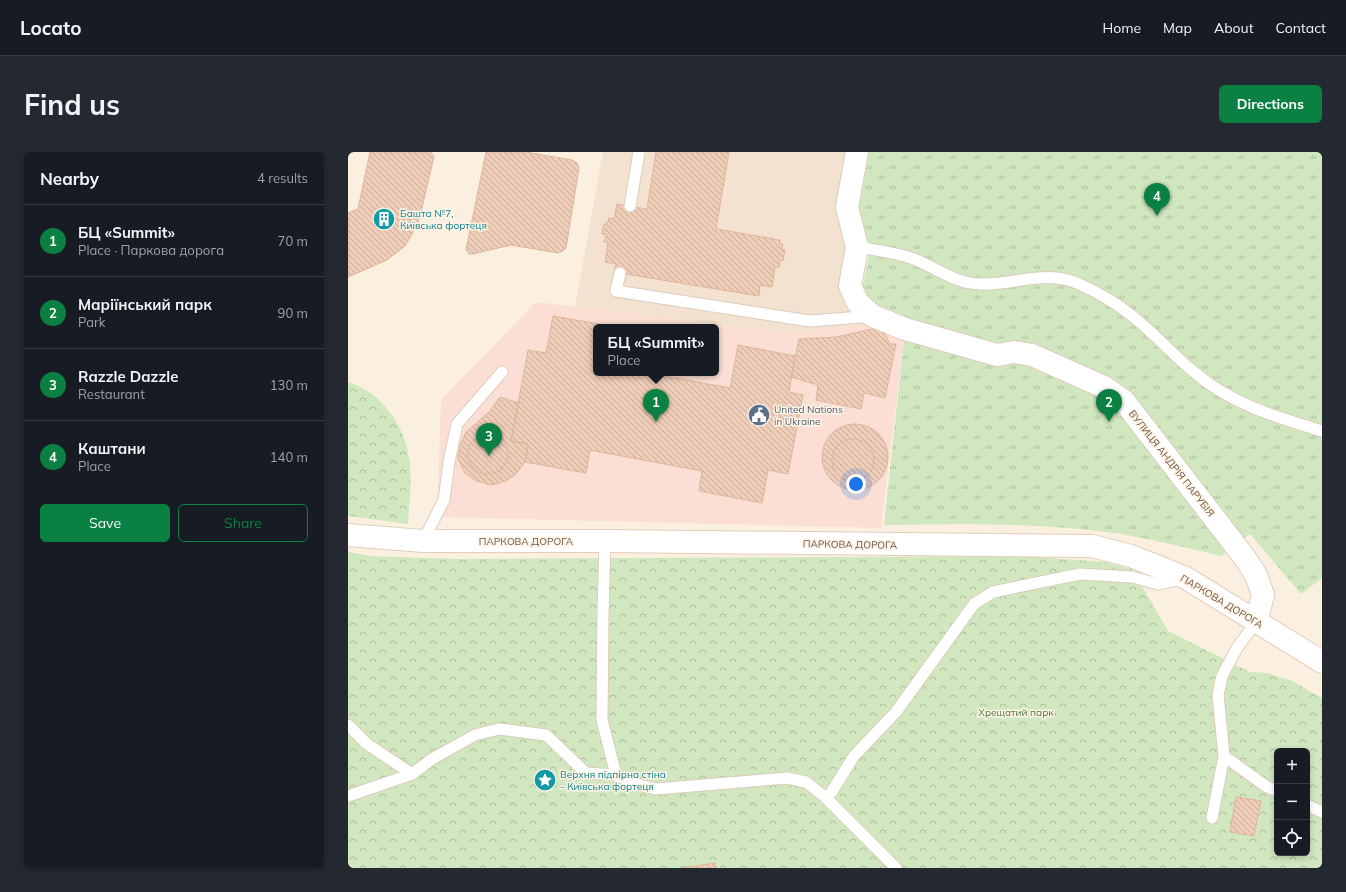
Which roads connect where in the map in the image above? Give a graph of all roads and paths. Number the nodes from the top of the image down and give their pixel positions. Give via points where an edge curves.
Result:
1 (639, 152) edge
2 (857, 152) edge
3 (630, 206) dead end
4 (857, 247) junction
5 (620, 273) dead end
6 (873, 316) junction
7 (502, 372) dead end
8 (1322, 432) edge
9 (348, 535) edge
10 (423, 541) junction
11 (605, 541) junction
12 (1186, 578) junction
13 (1256, 622) junction
14 (1322, 662) edge
15 (348, 725) edge
16 (1224, 756) junction
17 (412, 774) junction
18 (616, 775) junction
19 (1274, 790) edge
20 (348, 796) edge
21 (825, 797) junction
22 (1310, 806) edge
23 (1322, 812) edge
24 (1212, 818) dead end
25 (896, 868) edge

1 - 3 lane
2 - 4 main road, ВУЛИЦЯ АНДРІЯ ПАРУБІЯ via 847,208
4 - 6 main road, ВУЛИЦЯ АНДРІЯ ПАРУБІЯ via 850,286 858,303
4 - 8 lane via 911,258 971,284 993,284 1039,277 1056,277 1078,283 1097,292 1131,315 1195,373 1220,391 1261,412
5 - 6 lane via 616,291 810,321
6 - 13 main road, ВУЛИЦЯ АНДРІЯ ПАРУБІЯ via 905,329 997,355 1014,352 1032,355 1104,387 1124,401 1256,575 1263,595
7 - 10 lane via 457,424 444,500
9 - 10 main road, ПАРКОВА ДОРОГА
10 - 11 main road, ПАРКОВА ДОРОГА
11 - 12 main road, ПАРКОВА ДОРОГА via 1092,546 1131,556
11 - 18 lane via 602,720
12 - 13 main road, ПАРКОВА ДОРОГА
12 - 21 lane via 1158,584 1132,577 1080,574 993,592 974,604 896,712 854,756 831,793
13 - 14 main road, ПАРКОВА ДОРОГА
13 - 16 lane via 1237,648 1218,694
15 - 17 lane via 367,744
16 - 19 lane
16 - 24 lane
17 - 18 lane via 432,759 475,735 499,729 546,735 586,772
17 - 20 lane
18 - 21 lane via 633,784 655,789 787,778 806,782
21 - 25 lane
22 - 23 lane

